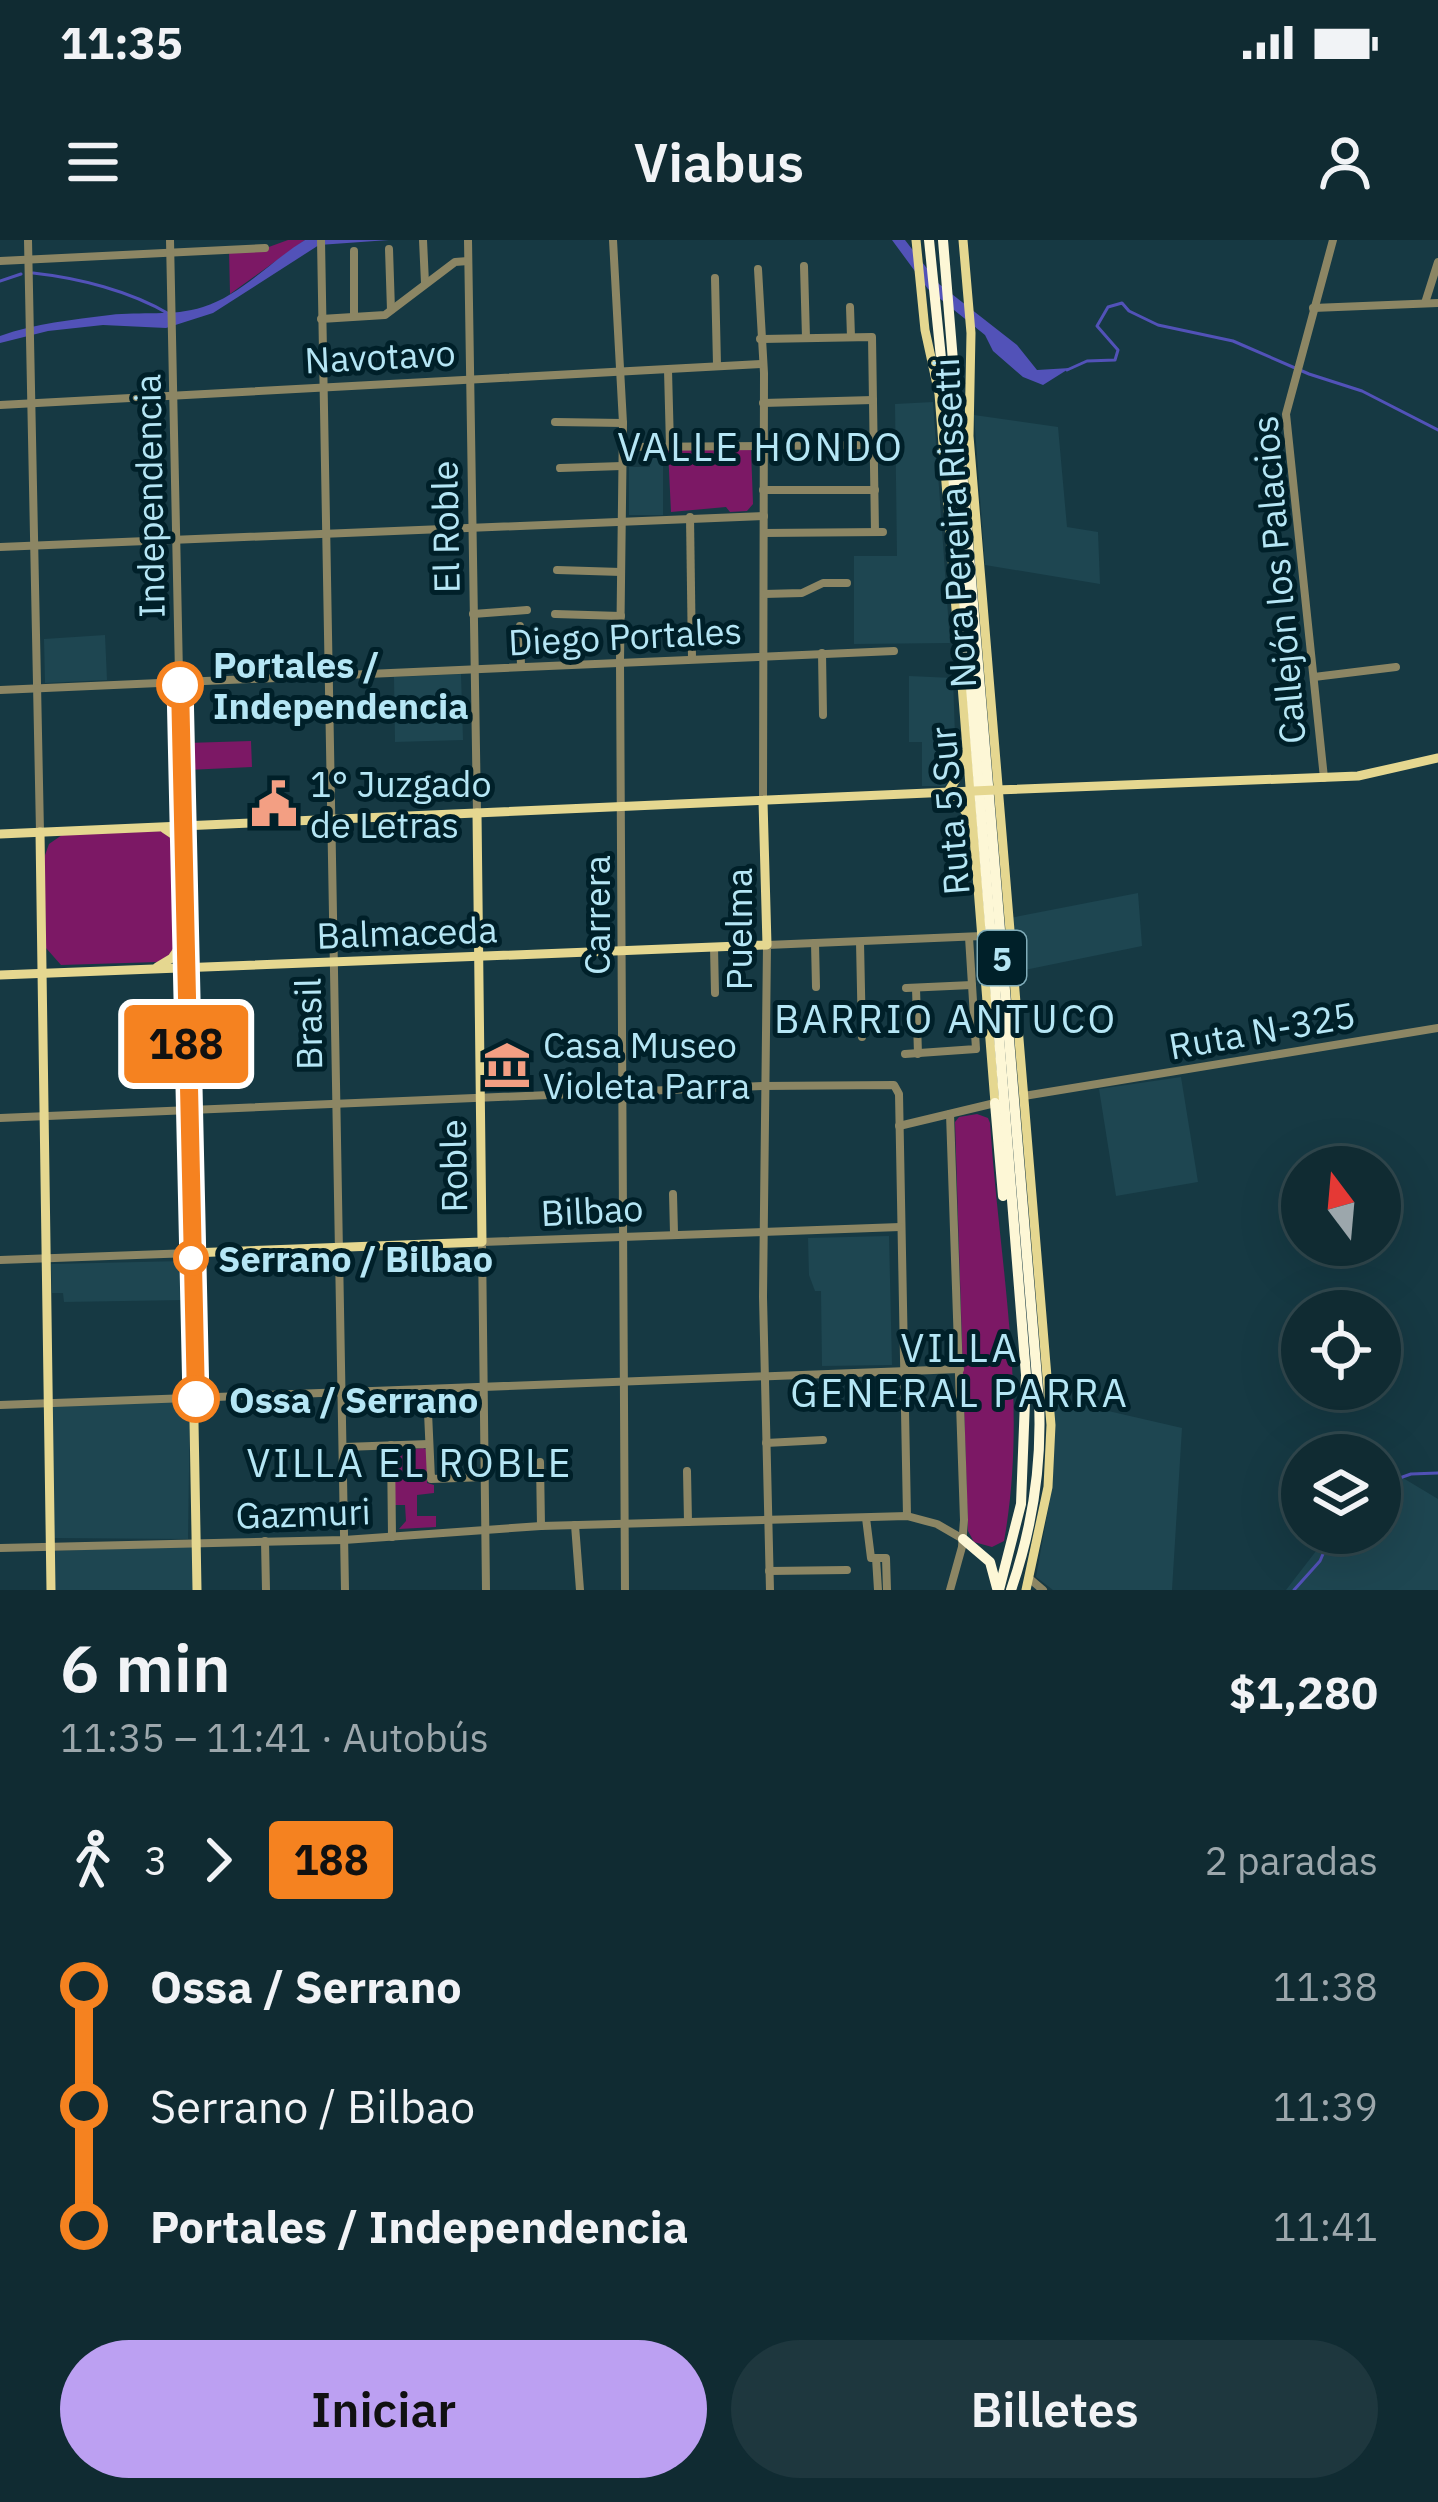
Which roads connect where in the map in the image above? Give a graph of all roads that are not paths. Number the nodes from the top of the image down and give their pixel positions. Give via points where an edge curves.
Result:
1 (28, 240) edge
2 (170, 240) edge
3 (423, 240) edge
4 (467, 240) edge
5 (614, 240) edge
6 (916, 240) edge
7 (929, 240) edge
8 (944, 240) edge
9 (963, 240) edge
10 (1333, 240) edge
11 (321, 244) edge
12 (266, 248) dead end
13 (389, 249) dead end
14 (354, 251) dead end
15 (170, 252) junction
16 (28, 260) junction
17 (0, 261) edge
18 (468, 261) junction
19 (1438, 262) edge
20 (804, 266) dead end
21 (758, 269) dead end
22 (715, 278) dead end
23 (425, 284) junction
24 (1425, 303) junction
25 (1438, 303) edge
26 (850, 307) dead end
27 (1313, 308) junction
28 (391, 312) junction
29 (354, 316) junction
30 (320, 319) junction
31 (851, 337) junction
32 (806, 338) junction
33 (760, 339) junction
34 (761, 364) junction
35 (717, 365) junction
36 (668, 369) junction
37 (619, 372) junction
38 (470, 379) junction
39 (321, 386) junction
40 (174, 394) junction
41 (874, 400) junction
42 (32, 403) junction
43 (763, 403) junction
44 (0, 405) edge
45 (555, 422) dead end
46 (623, 422) junction
47 (874, 445) junction
48 (670, 446) junction
49 (763, 446) junction
50 (622, 447) junction
51 (622, 466) junction
52 (560, 468) dead end
53 (763, 490) junction
54 (875, 490) junction
55 (764, 516) junction
56 (690, 518) junction
57 (622, 520) junction
58 (472, 526) junction
59 (323, 532) junction
60 (764, 533) junction
61 (177, 539) junction
62 (34, 546) junction
63 (0, 547) edge
64 (557, 570) dead end
65 (620, 572) junction
66 (847, 583) dead end
67 (764, 594) junction
68 (527, 610) dead end
69 (473, 614) junction
70 (555, 614) dead end
71 (621, 616) junction
72 (520, 626) dead end
73 (894, 651) dead end
74 (822, 653) junction
75 (763, 656) junction
76 (692, 659) junction
77 (620, 662) junction
78 (1396, 667) dead end
79 (521, 668) junction
80 (474, 671) junction
81 (329, 676) junction
82 (1314, 677) junction
83 (180, 681) junction
84 (37, 688) junction
85 (0, 690) edge
86 (823, 715) dead end
87 (966, 740) junction
88 (1437, 758) edge
89 (1438, 774) edge
90 (1324, 778) junction
91 (996, 790) junction
92 (972, 791) junction
93 (948, 792) junction
94 (763, 801) junction
95 (622, 806) junction
96 (476, 813) junction
97 (331, 820) junction
98 (974, 822) junction
99 (183, 825) junction
100 (154, 826) junction
101 (68, 830) junction
102 (40, 832) junction
103 (0, 834) edge
104 (184, 851) junction
105 (40, 858) junction
106 (982, 936) junction
107 (969, 937) junction
108 (184, 939) junction
109 (860, 942) junction
110 (815, 943) junction
111 (767, 945) junction
112 (42, 946) junction
113 (714, 947) junction
114 (623, 951) junction
115 (478, 956) junction
116 (333, 962) junction
117 (185, 967) junction
118 (152, 969) junction
119 (66, 972) junction
120 (43, 973) junction
121 (0, 975) edge
122 (972, 985) junction
123 (816, 987) dead end
124 (716, 993) dead end
125 (1438, 1028) edge
126 (862, 1037) dead end
127 (905, 1054) dead end
128 (918, 1054) junction
129 (762, 1086) junction
130 (623, 1093) junction
131 (1024, 1096) junction
132 (479, 1098) junction
133 (995, 1103) junction
134 (337, 1104) junction
135 (188, 1113) junction
136 (950, 1114) junction
137 (44, 1117) junction
138 (0, 1118) edge
139 (899, 1126) junction
140 (673, 1194) dead end
141 (900, 1227) junction
142 (764, 1231) junction
143 (674, 1234) junction
144 (623, 1236) junction
145 (482, 1242) junction
146 (339, 1247) junction
147 (191, 1253) junction
148 (45, 1257) junction
149 (0, 1260) edge
150 (1018, 1292) junction
151 (960, 1370) junction
152 (902, 1371) junction
153 (764, 1378) junction
154 (623, 1382) junction
155 (485, 1388) junction
156 (427, 1390) junction
157 (342, 1393) junction
158 (194, 1399) junction
159 (46, 1404) junction
160 (0, 1406) edge
161 (824, 1440) dead end
162 (766, 1443) junction
163 (429, 1444) junction
164 (391, 1445) junction
165 (344, 1447) junction
166 (540, 1462) dead end
167 (687, 1471) dead end
168 (485, 1478) junction
169 (907, 1516) junction
170 (866, 1518) junction
171 (767, 1520) junction
172 (688, 1522) junction
173 (625, 1523) junction
174 (575, 1525) junction
175 (542, 1526) junction
176 (486, 1529) junction
177 (392, 1537) junction
178 (963, 1539) junction
179 (344, 1540) junction
180 (265, 1541) junction
181 (196, 1543) junction
182 (50, 1547) junction
183 (0, 1548) edge
184 (877, 1558) junction
185 (847, 1570) dead end
186 (769, 1571) junction
187 (1028, 1585) edge
188 (51, 1590) edge
189 (197, 1590) edge
190 (266, 1590) edge
191 (345, 1590) edge
192 (486, 1590) edge
193 (580, 1590) edge
194 (626, 1590) edge
195 (770, 1590) edge
196 (878, 1590) edge
197 (887, 1590) edge
198 (950, 1590) edge
199 (998, 1590) edge
200 (1012, 1590) edge
201 (1043, 1590) edge

1 - 16 street
2 - 15 street, Independencia
3 - 23 street
4 - 18 street, El Roble
5 - 37 street, Carrera
6 - 87 main road via 939,394
7 - 150 highway, Ruta 5 Sur / 5
8 - 200 highway, Ruta 5 Sur / 5 via 1039,1402 1035,1496
9 - 91 main road, Nora Pereira Rissetti via 968,436
10 - 27 street, Callejón los Palacios
11 - 30 street, Brasil
12 - 15 street
13 - 28 street
14 - 29 street
15 - 16 street
15 - 40 street, Independencia
16 - 17 street
16 - 42 street
18 - 23 street
18 - 38 street, El Roble
19 - 24 street
20 - 32 street
21 - 33 street, Puelma
22 - 35 street
23 - 28 street
24 - 25 street
24 - 27 street
26 - 31 street
27 - 82 street, Callejón los Palacios via 1286,438
28 - 29 street
29 - 30 street
30 - 39 street, Brasil
31 - 32 street
31 - 41 street via 872,338
32 - 33 street
33 - 34 street, Puelma
34 - 35 street, Navotavo
34 - 43 street, Puelma
35 - 36 street, Navotavo
36 - 37 street, Navotavo
36 - 48 street
37 - 38 street, Navotavo
37 - 46 street, Carrera
38 - 39 street, Navotavo
38 - 58 street, El Roble
39 - 40 street, Navotavo
39 - 59 street, Brasil
40 - 42 street, Navotavo
40 - 61 street, Independencia
41 - 43 street
41 - 47 street
42 - 44 street, Navotavo
42 - 62 street
43 - 49 street, Puelma
45 - 46 street
46 - 50 street, Carrera
47 - 49 street
47 - 54 street
48 - 49 street
48 - 50 street
49 - 53 street, Puelma
50 - 51 street, Carrera
51 - 52 street
51 - 57 street, Carrera
53 - 54 street
53 - 55 street, Puelma
54 - 60 street via 879,532
55 - 56 street
55 - 60 street, Puelma
56 - 57 street
56 - 76 street
57 - 58 street
57 - 65 street, Carrera
58 - 59 street
58 - 69 street, El Roble
59 - 61 street
59 - 81 street, Brasil
60 - 67 street, Puelma
61 - 62 street
61 - 83 street, Independencia
62 - 63 street
62 - 84 street
64 - 65 street
65 - 71 street, Carrera
66 - 67 street
67 - 75 street, Puelma
68 - 69 street
69 - 80 street, El Roble
70 - 71 street
71 - 77 street, Carrera
72 - 79 street
73 - 74 street, Diego Portales
74 - 75 street, Diego Portales
74 - 86 street
75 - 76 street, Diego Portales
75 - 94 street, Puelma
76 - 77 street, Diego Portales
77 - 79 street, Diego Portales
77 - 95 street, Carrera
78 - 82 street
79 - 80 street, Diego Portales
80 - 81 street, Diego Portales
80 - 96 street, El Roble
81 - 83 street, Diego Portales
81 - 97 street, Brasil
82 - 90 street, Callejón los Palacios
83 - 84 street, Diego Portales
83 - 99 street, Independencia
84 - 85 street, Diego Portales
84 - 102 street
87 - 92 main road
87 - 93 main road
88 - 89 street
88 - 90 main road
90 - 91 main road
91 - 92 main road, bridge
91 - 131 main road, Nora Pereira Rissetti
92 - 93 main road
92 - 98 main road
93 - 94 main road
93 - 98 main road
94 - 95 main road
94 - 111 main road, Puelma
95 - 96 main road
95 - 114 street, Carrera
96 - 97 main road
96 - 115 main road, El Roble
97 - 99 main road
97 - 116 street, Brasil
98 - 106 main road
99 - 100 main road
99 - 104 street, Independencia
100 - 101 main road
100 - 104 main road via 174,834
101 - 102 main road
101 - 105 main road
102 - 103 main road
102 - 105 main road
104 - 108 street, Independencia
105 - 112 main road
106 - 107 street, Balmaceda
106 - 133 main road
107 - 109 street, Balmaceda
107 - 122 street
108 - 117 street, Independencia
108 - 118 main road
109 - 110 street, Balmaceda
109 - 126 street
110 - 111 street, Balmaceda
110 - 123 street
111 - 113 main road, Balmaceda
111 - 129 street, Puelma
112 - 119 main road
112 - 120 main road
113 - 114 main road, Balmaceda
113 - 124 street
114 - 115 main road, Balmaceda
114 - 130 street, Carrera
115 - 116 main road, Balmaceda
115 - 132 main road, Roble
116 - 117 main road, Balmaceda
116 - 134 street, Brasil
117 - 118 main road, Balmaceda
117 - 135 street, Independencia
118 - 119 main road, Balmaceda
119 - 120 main road, Balmaceda
120 - 121 main road, Balmaceda
120 - 137 main road
122 - 128 street via 976,1049
122 - 128 street via 911,988
125 - 131 street, Ruta N-325
127 - 128 street
129 - 130 street
129 - 139 street via 896,1087
129 - 142 street, Puelma
130 - 132 street
130 - 144 street, Carrera
131 - 187 main road, Nora Pereira Rissetti via 1051,1444
132 - 134 street
132 - 145 main road, Roble
133 - 136 street
133 - 150 highway
134 - 135 street
134 - 146 street, Brasil
135 - 137 street
135 - 147 street, Independencia
136 - 139 street
136 - 151 street
137 - 138 street
137 - 148 main road
139 - 141 street
140 - 143 street
141 - 142 street, Bilbao
141 - 152 street
142 - 143 street, Bilbao
142 - 153 street, Puelma
143 - 144 street, Bilbao
144 - 145 street, Bilbao
144 - 154 street, Carrera
145 - 146 main road, Bilbao
145 - 155 street, Roble
146 - 147 main road, Bilbao
146 - 157 street, Brasil
147 - 148 street, Bilbao
147 - 158 main road
148 - 149 street, Bilbao
148 - 159 main road
150 - 199 highway, Ruta 5 Sur / 5 via 1027,1440 1018,1524
151 - 152 street
151 - 178 street
152 - 153 street
152 - 169 street
153 - 154 street
153 - 162 street, Puelma
154 - 155 street
154 - 173 street, Carrera
155 - 156 street
155 - 168 street, Roble
156 - 157 street
156 - 163 street
157 - 158 street
157 - 165 street, Brasil
158 - 159 street
158 - 181 main road
159 - 160 street
159 - 182 main road
161 - 162 street
162 - 171 street, Puelma
163 - 164 street
163 - 168 street via 431,1479
164 - 165 street
164 - 177 street
165 - 179 street, Brasil
166 - 175 street
167 - 172 street
168 - 176 street, Roble
169 - 170 street, Gazmuri
169 - 178 street, Gazmuri
170 - 171 street, Gazmuri
170 - 184 street via 868,1552
171 - 172 street, Gazmuri
171 - 186 street, Puelma
172 - 173 street, Gazmuri
173 - 174 street, Gazmuri
173 - 194 street, Carrera
174 - 175 street, Gazmuri
174 - 193 street
175 - 176 street, Gazmuri
176 - 177 street, Gazmuri
176 - 192 street, Roble
177 - 179 street, Gazmuri
178 - 198 street
178 - 199 highway via 990,1562
179 - 180 street, Gazmuri
179 - 191 street, Brasil
180 - 181 street, Gazmuri
180 - 190 street
181 - 182 street, Gazmuri
181 - 189 main road
182 - 183 street, Gazmuri
182 - 188 main road
184 - 196 street
184 - 197 street via 886,1558
185 - 186 street
186 - 195 street, Puelma
187 - 201 street

